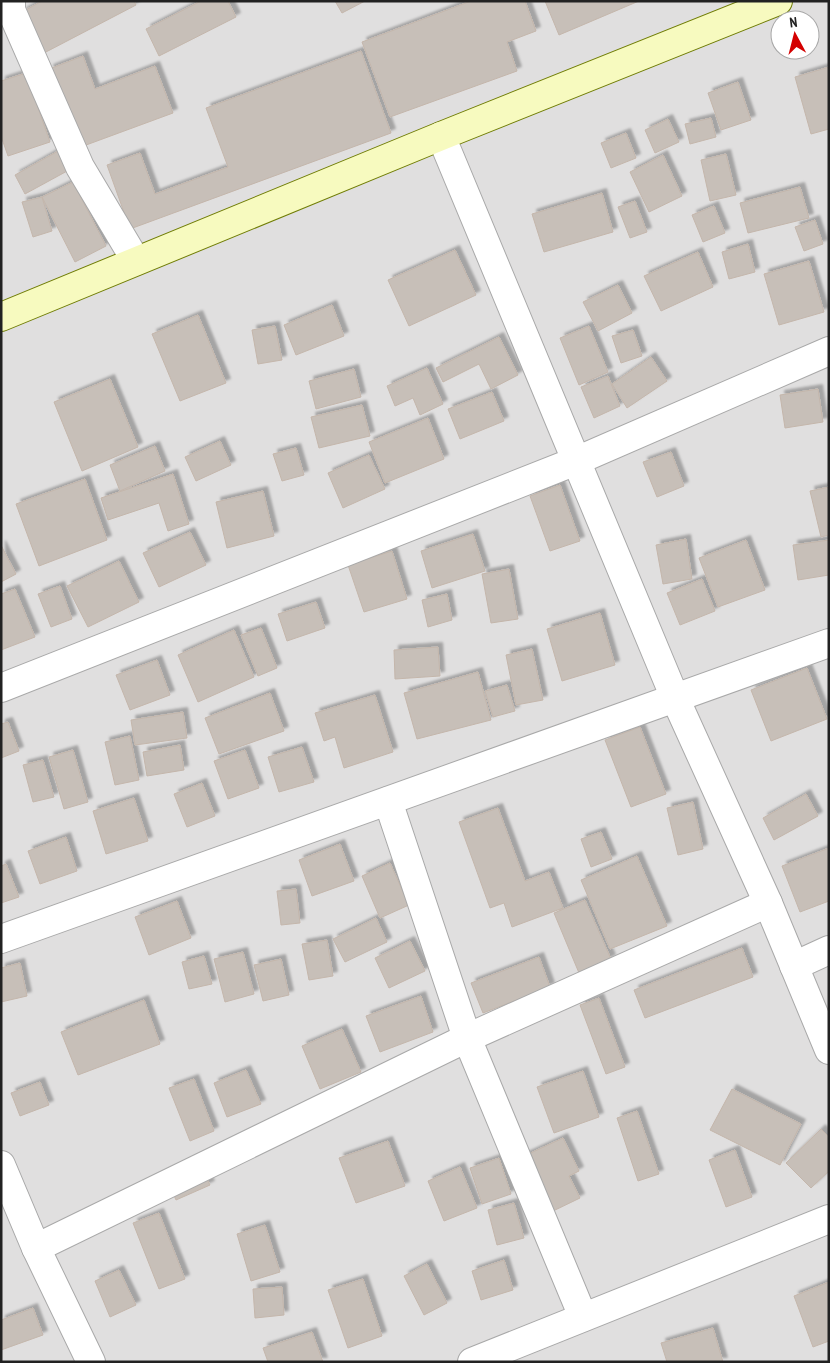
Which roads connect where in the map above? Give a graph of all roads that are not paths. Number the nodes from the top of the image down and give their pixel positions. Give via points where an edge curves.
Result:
1 (11, 1) edge
2 (778, 1) edge
3 (441, 136) junction
4 (136, 261) junction
5 (1, 317) edge
6 (829, 351) edge
7 (576, 461) junction
8 (829, 643) edge
9 (1, 688) edge
10 (675, 698) junction
11 (388, 800) junction
12 (768, 903) junction
13 (1, 939) edge
14 (829, 950) edge
15 (794, 966) junction
16 (467, 1038) junction
17 (829, 1050) edge
18 (1, 1165) edge
19 (829, 1219) edge
20 (36, 1248) junction
21 (583, 1317) junction
22 (91, 1362) edge
23 (472, 1362) edge

1 - 4 street via 11,10 80,167
2 - 3 street
3 - 4 street
3 - 7 street
4 - 5 street
6 - 7 street
7 - 9 street
7 - 10 street
8 - 10 street
10 - 11 street
10 - 12 street
11 - 13 street
11 - 16 street
12 - 15 street
12 - 16 street
14 - 15 street
15 - 17 street
16 - 20 street
16 - 21 street
18 - 20 street
19 - 21 street
20 - 22 street
21 - 23 street

